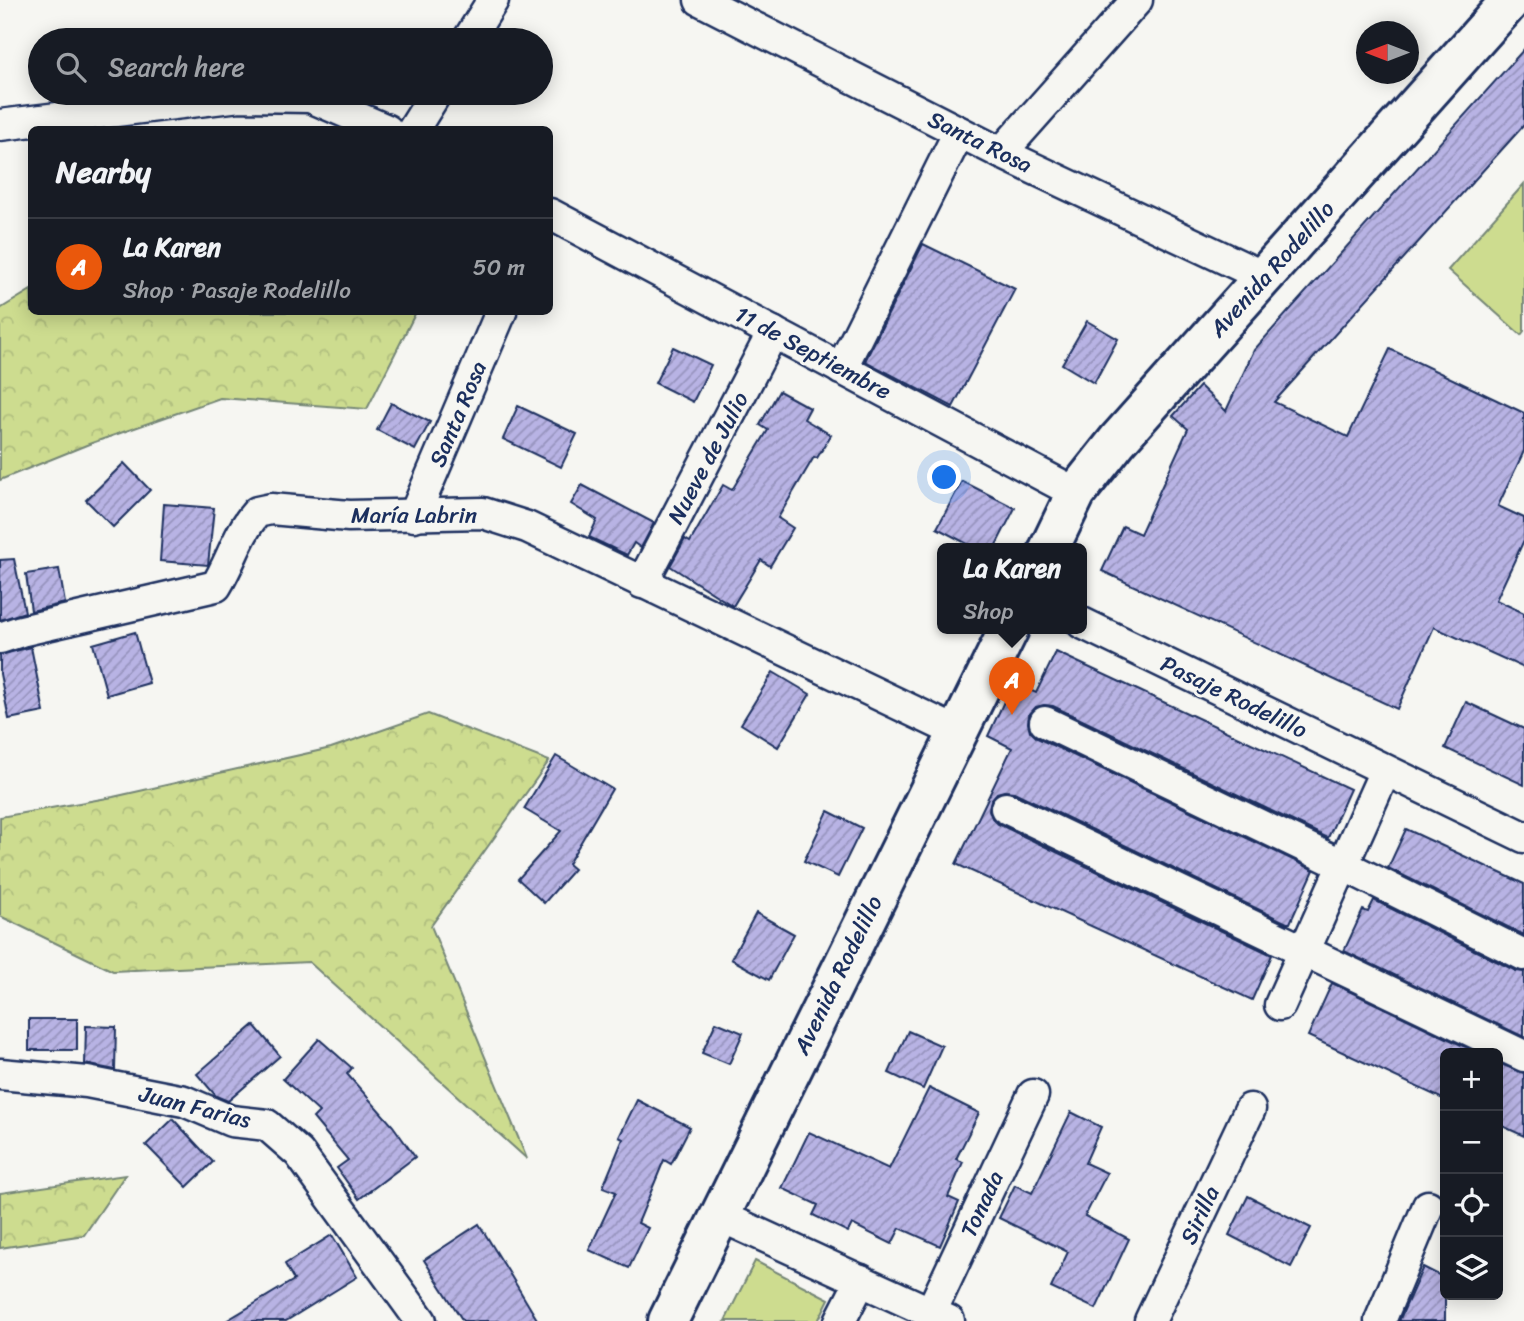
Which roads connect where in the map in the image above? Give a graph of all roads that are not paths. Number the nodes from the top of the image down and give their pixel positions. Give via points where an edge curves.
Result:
1 (493, 0) edge
2 (699, 0) edge
3 (1137, 0) edge
4 (1511, 0) edge
5 (476, 28) edge
6 (166, 105) edge
7 (329, 105) edge
8 (429, 105) edge
9 (0, 125) edge
10 (378, 126) edge
11 (415, 126) edge
12 (959, 132) junction
13 (1001, 153) junction
14 (553, 216) edge
15 (1264, 278) junction
16 (500, 315) edge
17 (773, 332) junction
18 (841, 369) junction
19 (1076, 493) junction
20 (414, 516) junction
21 (1052, 543) edge
22 (642, 583) junction
23 (1087, 625) edge
24 (1006, 634) edge
25 (0, 638) edge
26 (1045, 722) dead end
27 (957, 732) junction
28 (1385, 771) junction
29 (1006, 808) dead end
30 (1524, 837) edge
31 (1343, 865) junction
32 (1305, 951) junction
33 (1524, 955) edge
34 (1280, 1005) dead end
35 (1524, 1056) edge
36 (0, 1074) edge
37 (1033, 1095) dead end
38 (1250, 1109) dead end
39 (1428, 1206) dead end
40 (720, 1216) junction
41 (861, 1280) junction
42 (940, 1317) edge
43 (421, 1321) edge
44 (667, 1321) edge
45 (841, 1321) edge
46 (1150, 1321) edge
47 (1380, 1321) edge

1 - 5 street
2 - 12 street, Santa Rosa
3 - 13 street
4 - 15 street, Avenida Rodelillo
6 - 9 street
7 - 10 street
8 - 11 street
12 - 13 street, Santa Rosa
12 - 18 street
13 - 15 street, Santa Rosa
14 - 17 street, 11 de Septiembre
15 - 19 street, Avenida Rodelillo
16 - 20 street, Santa Rosa
17 - 18 street, 11 de Septiembre
17 - 22 street, Nueve de Julio
18 - 19 street, 11 de Septiembre
19 - 21 street, Avenida Rodelillo
20 - 22 street, María Labrin via 483,513 527,527
20 - 25 street, María Labrin via 257,512 246,524 216,586
22 - 27 street, María Labrin
23 - 28 street, Pasaje Rodelillo
24 - 27 street, Avenida Rodelillo
26 - 31 street
27 - 40 street, Avenida Rodelillo
28 - 30 street, Pasaje Rodelillo
28 - 31 street
29 - 32 street
31 - 32 street
31 - 33 street
32 - 34 street
32 - 35 street
36 - 43 street, Juan Farias via 99,1084 184,1101 231,1121 267,1125 299,1153
37 - 42 street, Tonada
38 - 46 street, Sirilla
39 - 47 street
40 - 41 street
40 - 44 street, Avenida Rodelillo
41 - 42 street
41 - 45 street

